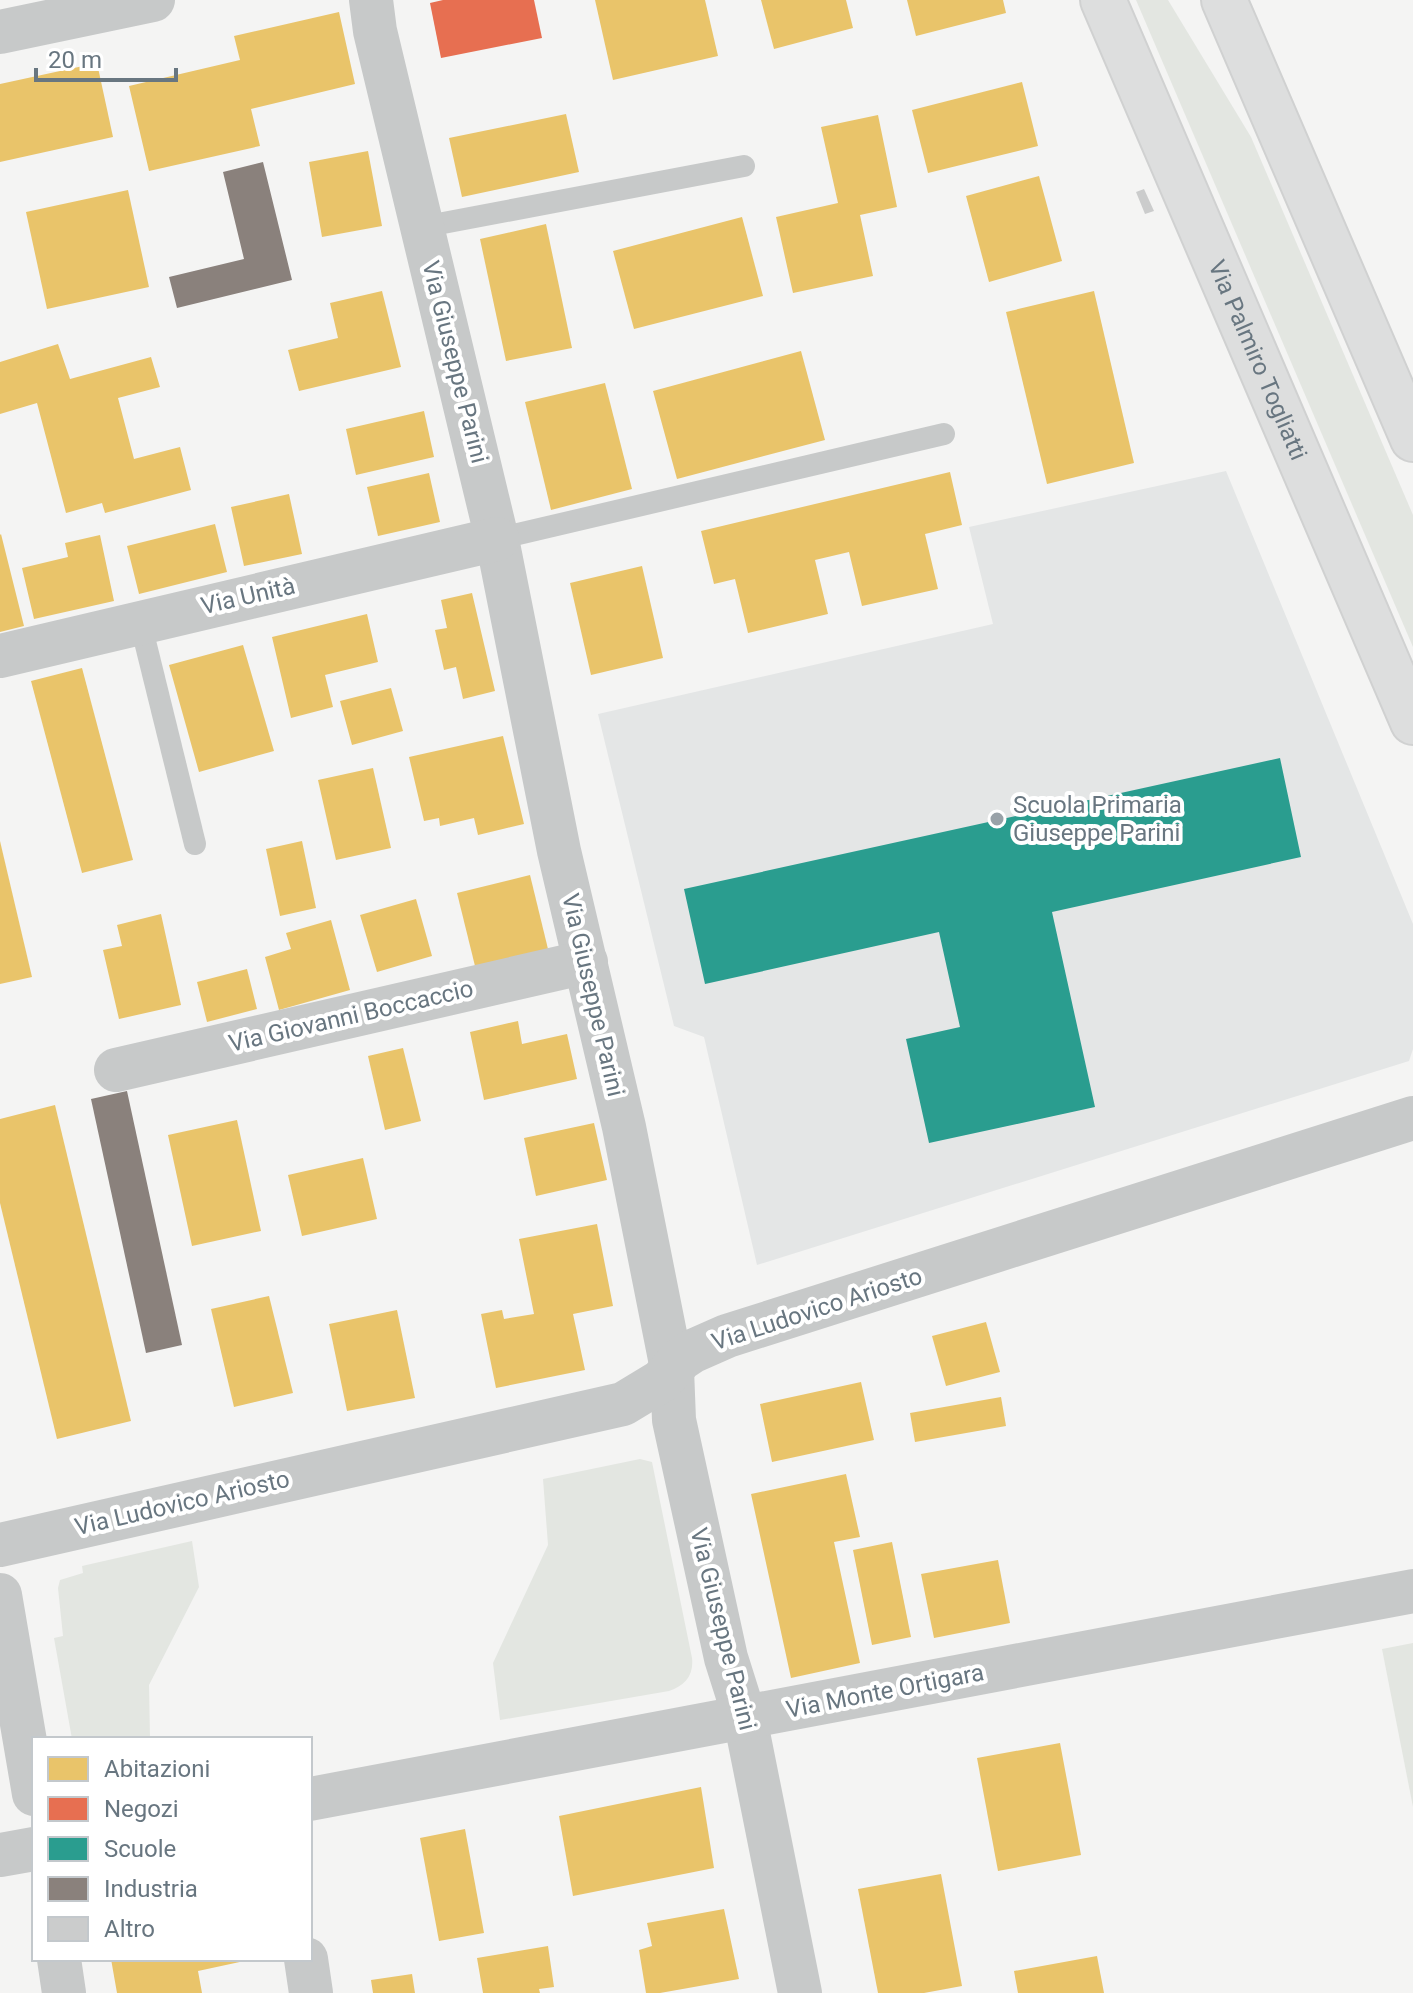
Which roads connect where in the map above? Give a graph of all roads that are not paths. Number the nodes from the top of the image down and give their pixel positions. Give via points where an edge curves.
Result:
1 (153, 0) edge
2 (371, 0) edge
3 (1103, 0) edge
4 (1224, 0) edge
5 (0, 32) edge
6 (744, 166) dead end
7 (422, 227) junction
8 (944, 434) dead end
9 (1413, 439) edge
10 (497, 539) junction
11 (140, 621) junction
12 (0, 656) edge
13 (1413, 722) edge
14 (195, 844) dead end
15 (586, 962) junction
16 (116, 1070) dead end
17 (1413, 1106) edge
18 (1413, 1118) edge
19 (1360, 1136) junction
20 (672, 1369) junction
21 (0, 1545) edge
22 (1413, 1591) edge
23 (0, 1595) edge
24 (745, 1718) junction
25 (32, 1782) edge
26 (312, 1799) edge
27 (32, 1849) edge
28 (0, 1855) edge
29 (59, 1961) edge
30 (306, 1961) edge
31 (64, 1993) edge
32 (311, 1993) edge
33 (800, 1993) edge

1 - 5 street
2 - 7 street, Via Giuseppe Parini
3 - 13 street, Via Palmiro Togliatti
4 - 9 street
6 - 7 lane
7 - 10 street, Via Giuseppe Parini
8 - 10 lane
10 - 11 street, Via Unità
10 - 15 street, Via Giuseppe Parini
11 - 12 street, Via Unità
11 - 14 lane
15 - 16 street, Via Giovanni Boccaccio
15 - 20 street, Via Giuseppe Parini
17 - 19 street, Via Ludovico Ariosto
18 - 19 street, Via Ludovico Ariosto
19 - 20 street, Via Ludovico Ariosto via 727,1336 693,1351
20 - 21 street, Via Ludovico Ariosto via 645,1393 600,1411
20 - 24 street, Via Giuseppe Parini via 674,1420 726,1658
22 - 24 street, Via Monte Ortigara
23 - 25 street
24 - 26 street, Via Monte Ortigara
24 - 33 street, Via Giuseppe Parini
27 - 28 street
29 - 31 street
30 - 32 street

